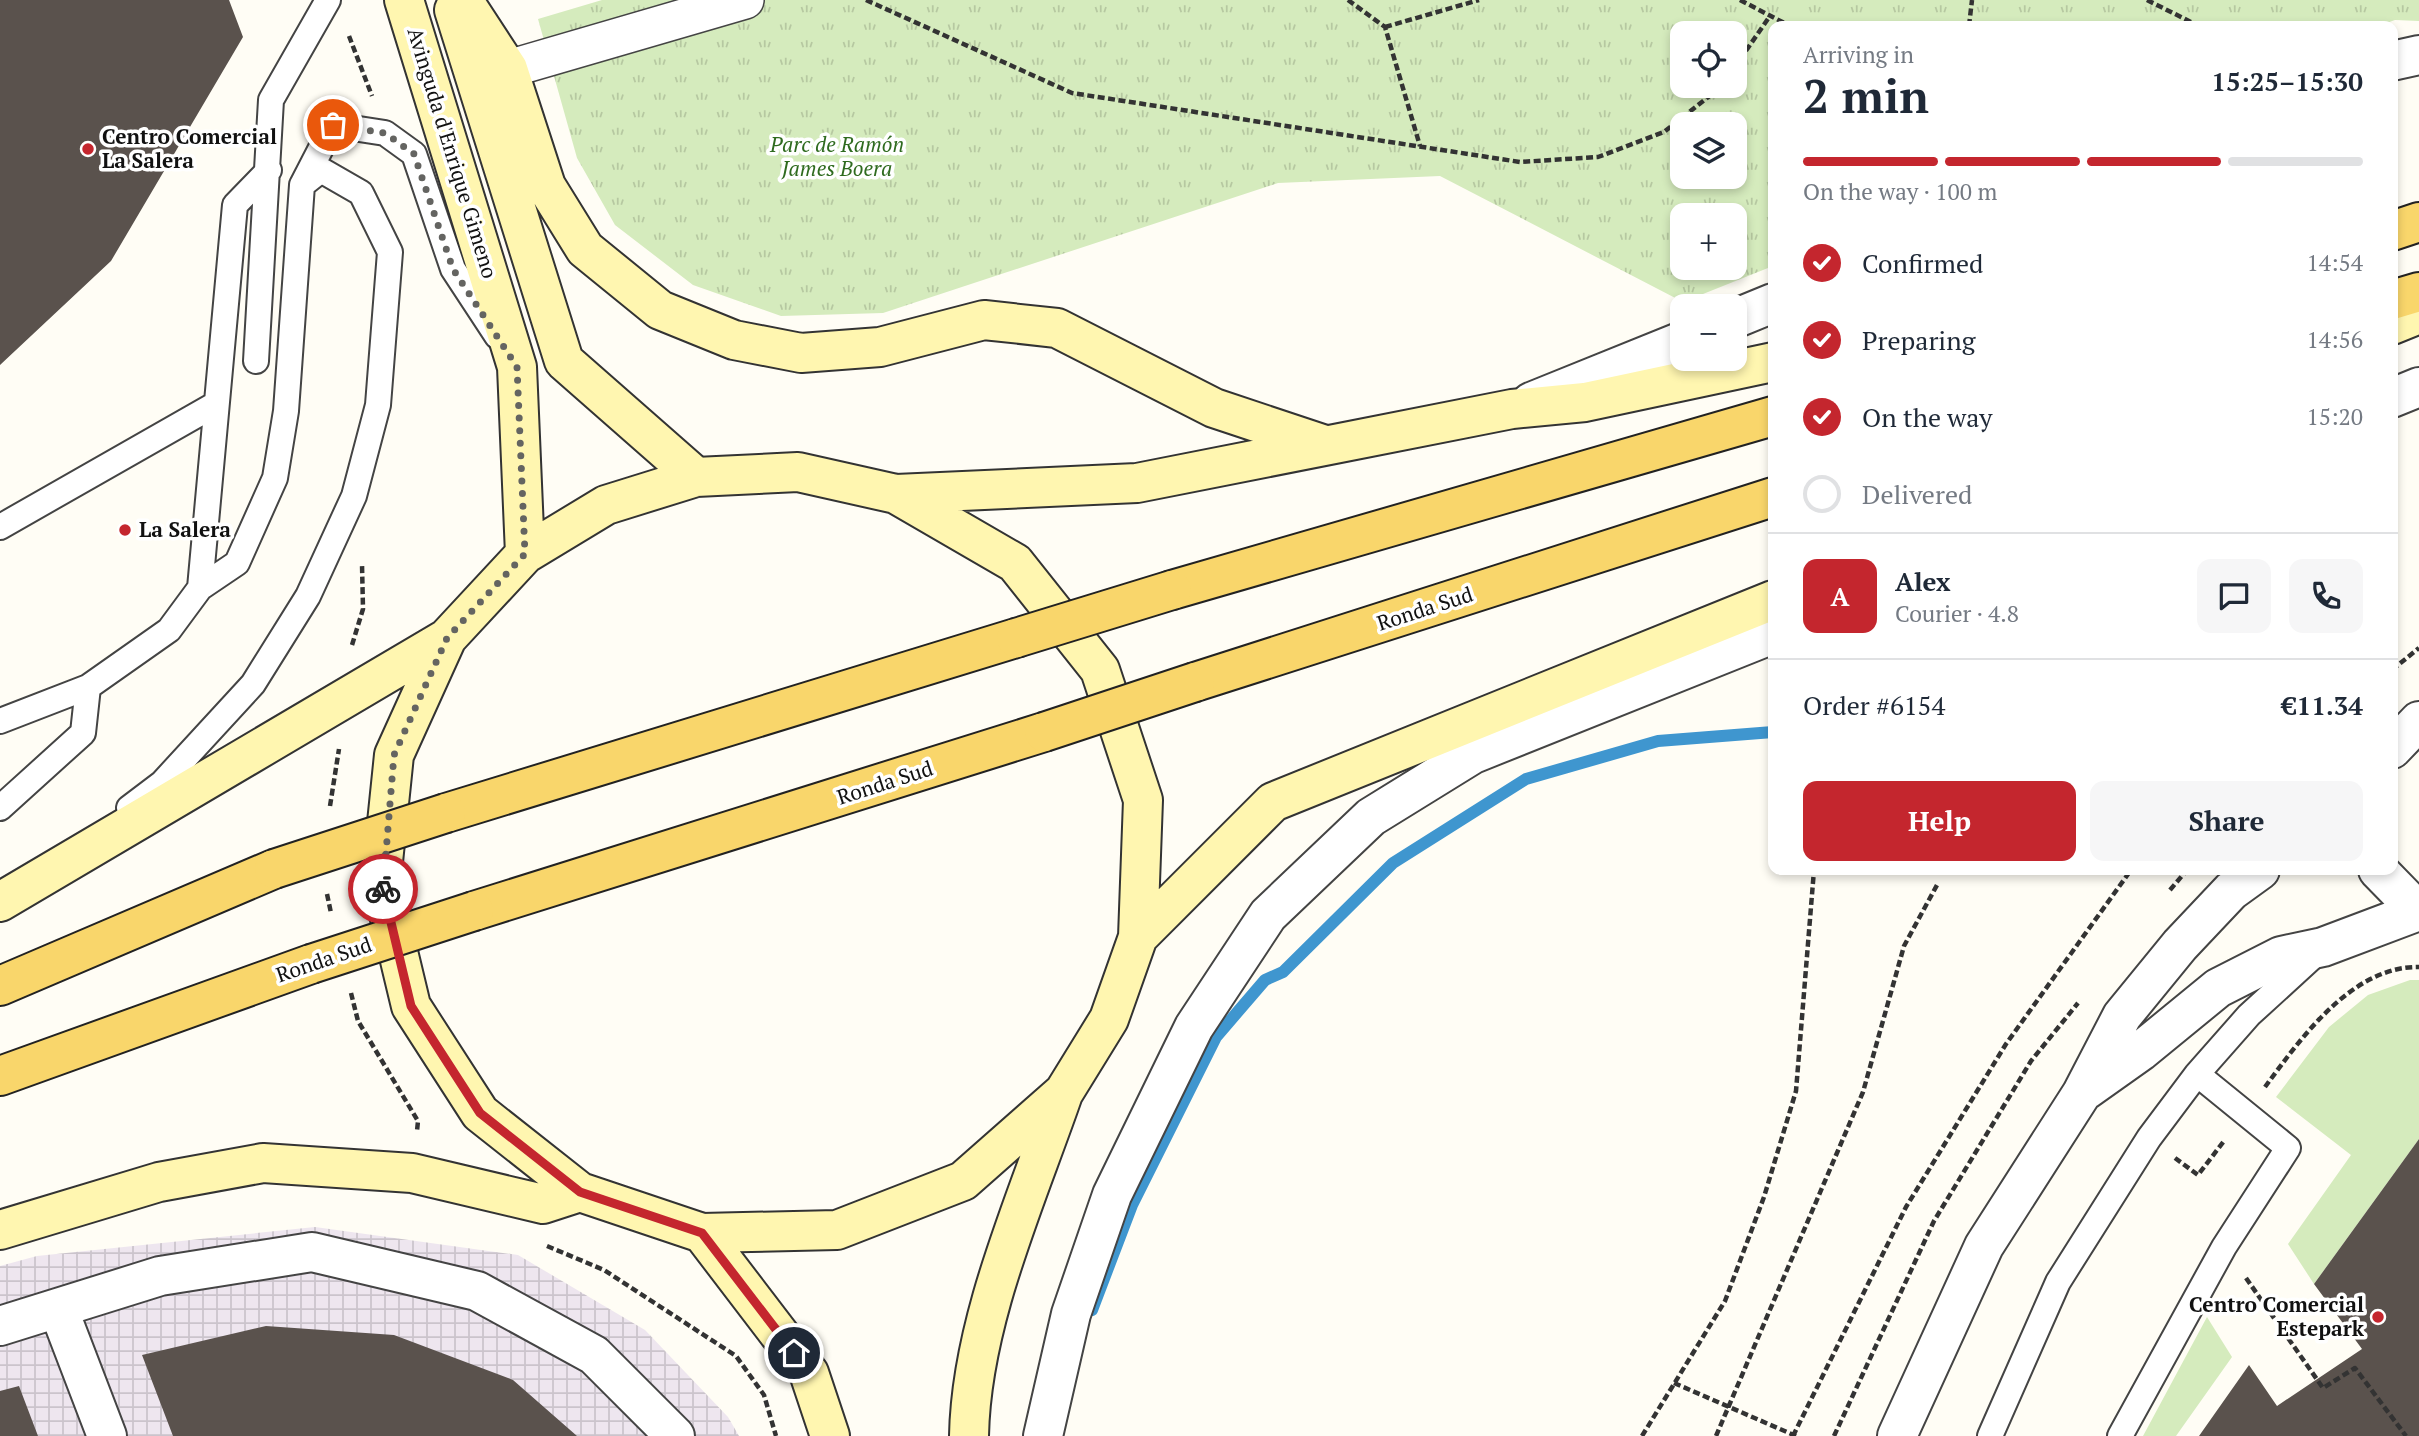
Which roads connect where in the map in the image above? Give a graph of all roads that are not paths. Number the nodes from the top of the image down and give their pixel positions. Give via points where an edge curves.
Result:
1 (328, 0) edge
2 (404, 0) edge
3 (451, 0) edge
4 (463, 0) edge
5 (745, 0) edge
6 (2419, 55) edge
7 (2398, 60) edge
8 (508, 69) junction
9 (269, 170) junction
10 (302, 185) junction
11 (2419, 222) edge
12 (2398, 229) edge
13 (2419, 292) edge
14 (2398, 298) edge
15 (1768, 305) edge
16 (1747, 314) edge
17 (2419, 314) edge
18 (2398, 323) edge
19 (1670, 346) edge
20 (256, 360) dead end
21 (1768, 363) edge
22 (517, 367) junction
23 (2419, 387) edge
24 (2398, 396) edge
25 (216, 404) junction
26 (1512, 409) junction
27 (1768, 416) edge
28 (1324, 445) junction
29 (696, 477) junction
30 (897, 494) junction
31 (1768, 499) edge
32 (0, 527) edge
33 (525, 554) junction
34 (200, 588) junction
35 (1765, 613) edge
36 (447, 638) junction
37 (88, 687) junction
38 (0, 721) edge
39 (2419, 721) edge
40 (2398, 743) edge
41 (0, 808) edge
42 (2253, 875) edge
43 (2383, 875) edge
44 (34, 882) junction
45 (0, 902) edge
46 (2418, 912) edge
47 (1138, 937) junction
48 (2323, 947) junction
49 (0, 986) edge
50 (2197, 1074) junction
51 (0, 1076) edge
52 (1064, 1092) junction
53 (2082, 1093) junction
54 (580, 1192) junction
55 (0, 1230) edge
56 (702, 1233) junction
57 (0, 1296) edge
58 (58, 1308) junction
59 (0, 1326) edge
60 (107, 1436) edge
61 (675, 1436) edge
62 (830, 1436) edge
63 (969, 1436) edge
64 (1043, 1436) edge
65 (1897, 1436) edge
66 (1990, 1436) edge
67 (2120, 1436) edge

1 - 9 lane via 271,100
2 - 22 main road, Avinguda d'Enrique Gimeno
3 - 29 main road, Avinguda d'Enrique Gimeno via 564,361
4 - 8 main road
5 - 8 street
6 - 7 street
8 - 28 main road via 546,186 585,249 660,310 734,340 800,353 880,347 984,320 1057,328 1214,408
9 - 20 lane
9 - 25 lane via 234,205
10 - 22 lane via 333,125 385,133 414,154 453,269
10 - 34 lane via 286,411 275,478 237,563
10 - 44 lane via 321,170 360,193 390,251 378,405 354,496 308,596 253,684 162,783
11 - 12 main road
13 - 14 main road
15 - 16 street
17 - 18 main road
19 - 26 street
21 - 26 main road via 1585,402
22 - 33 main road, Avinguda d'Enrique Gimeno
23 - 24 street
25 - 32 lane
25 - 34 lane
26 - 28 main road
27 - 49 main road, bridge via 1172,590 446,813 274,869
28 - 30 main road via 1137,483
29 - 30 main road via 798,472
29 - 33 main road via 606,505
30 - 47 main road via 1014,564 1100,670 1143,800
31 - 51 main road, Ronda Sud, bridge via 311,964
33 - 36 main road
34 - 37 lane via 169,630
35 - 47 main road via 1273,802
35 - 64 street via 1473,754 1371,817 1268,915 1194,1027 1112,1195 1071,1314
36 - 44 main road
36 - 54 main road via 394,755 382,869 411,1006 480,1113
37 - 38 lane
37 - 41 lane via 83,733
39 - 40 street
42 - 53 street via 2231,891 2180,945 2122,1016
43 - 46 street
44 - 45 main road
46 - 48 street
47 - 52 main road via 1109,1018
48 - 50 lane via 2249,1015
48 - 53 street via 2281,956 2218,988
50 - 66 lane via 2149,1138 2057,1282
50 - 67 lane via 2288,1148 2224,1247
52 - 56 main road via 962,1181 925,1196 837,1230
52 - 63 main road via 996,1289 970,1399
53 - 65 street via 1984,1246
54 - 55 main road via 543,1204 412,1173 263,1163 159,1182
54 - 56 main road
56 - 62 main road via 809,1373
57 - 58 street
58 - 59 street
58 - 60 street
58 - 61 street via 160,1276 312,1252 477,1291 594,1355

